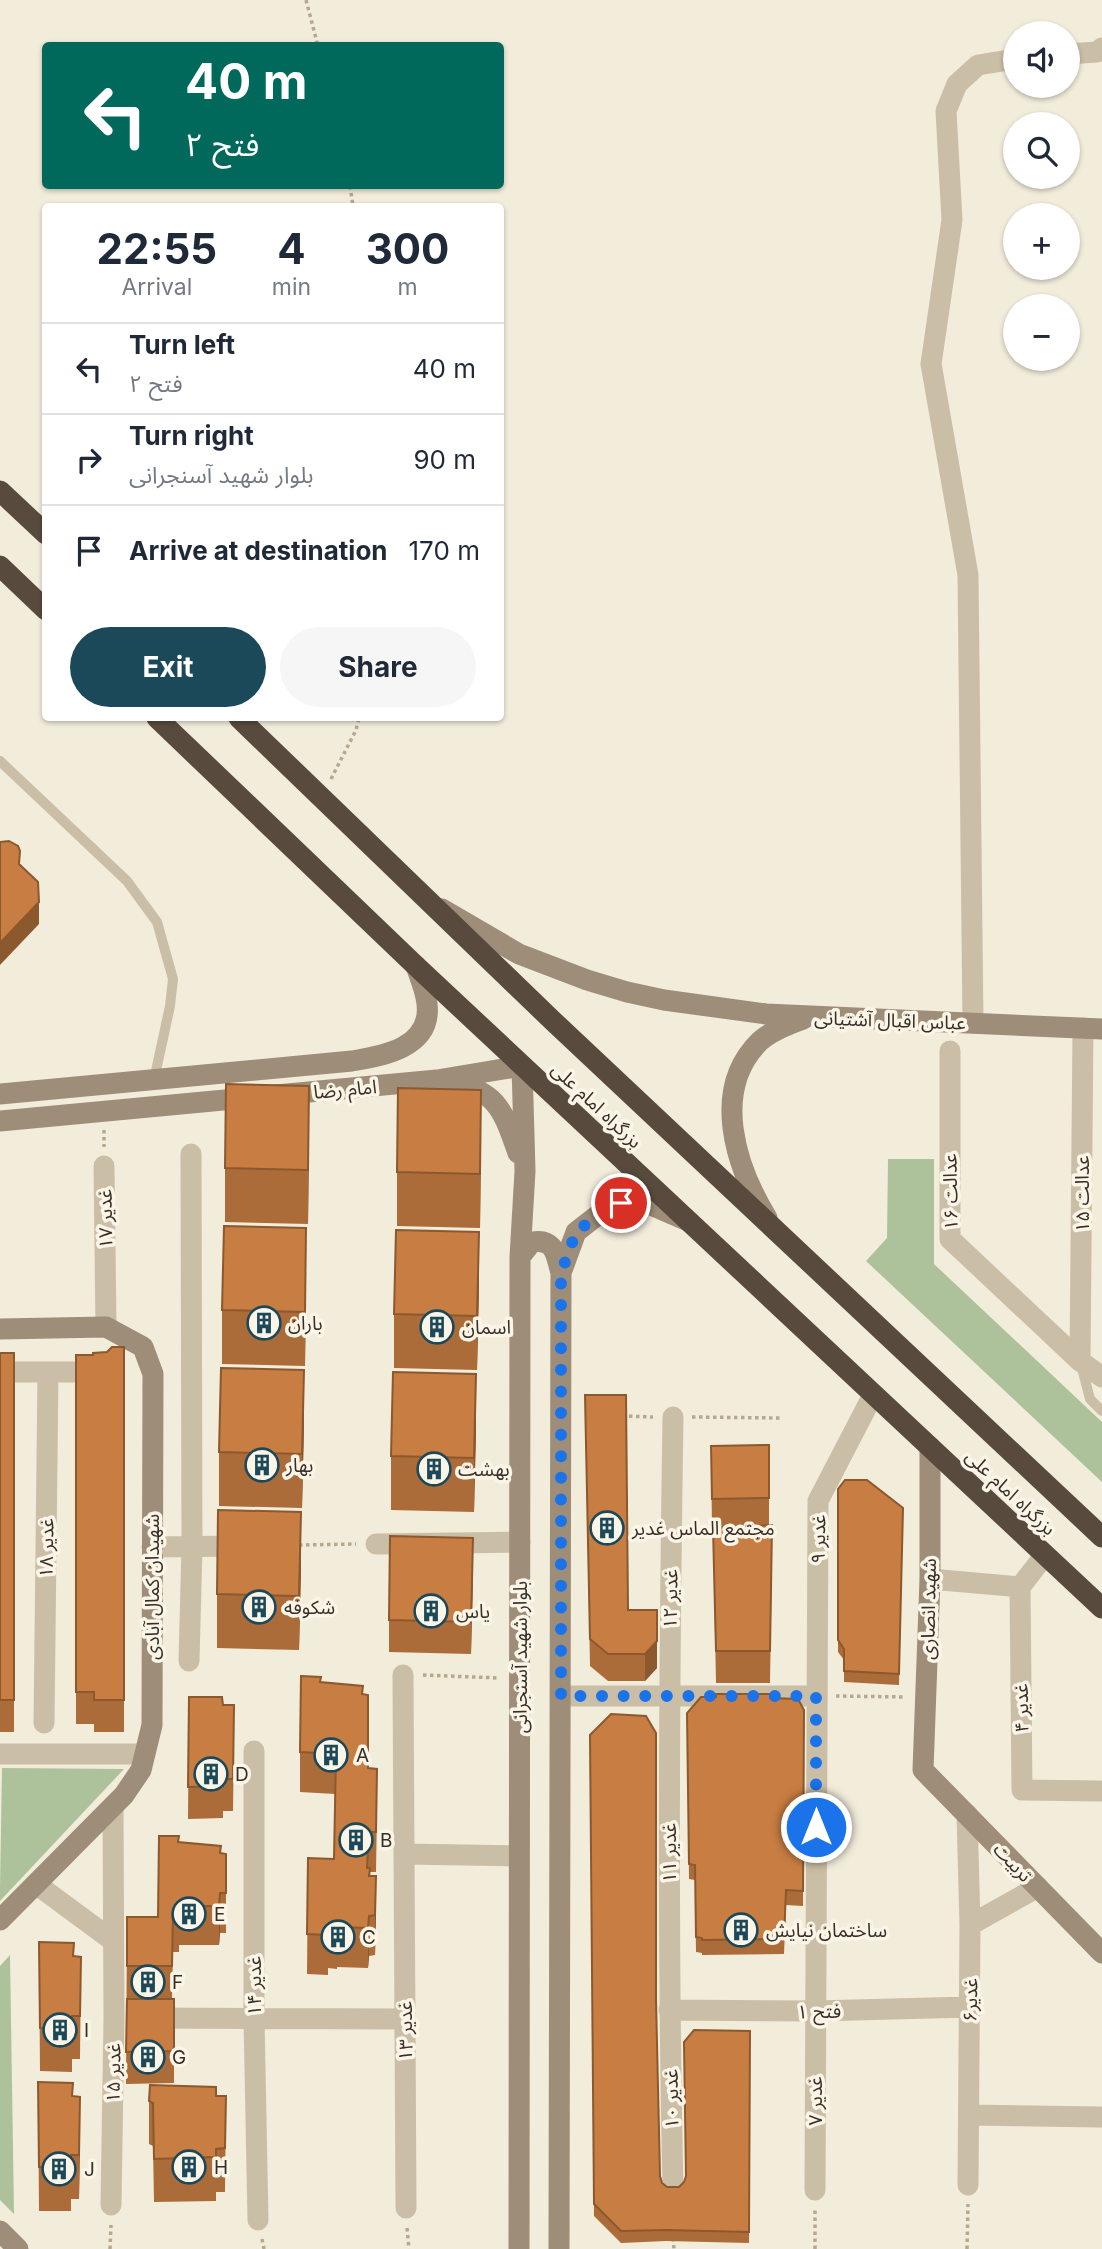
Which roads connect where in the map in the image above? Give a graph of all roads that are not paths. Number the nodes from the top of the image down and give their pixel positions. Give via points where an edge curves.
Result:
1 (1102, 48) edge
2 (1080, 53) edge
3 (1003, 61) edge
4 (0, 491) edge
5 (42, 530) edge
6 (0, 566) edge
7 (42, 606) edge
8 (160, 721) edge
9 (242, 721) edge
10 (0, 761) edge
11 (432, 904) junction
12 (416, 966) junction
13 (812, 1016) junction
14 (973, 1023) junction
15 (1093, 1028) edge
16 (950, 1051) dead end
17 (352, 1061) junction
18 (522, 1066) junction
19 (154, 1080) junction
20 (437, 1080) junction
21 (355, 1088) junction
22 (0, 1094) edge
23 (0, 1121) edge
24 (191, 1154) dead end
25 (104, 1166) road end
26 (525, 1171) junction
27 (686, 1220) junction
28 (772, 1226) junction
29 (520, 1257) junction
30 (561, 1273) junction
31 (106, 1327) junction
32 (0, 1329) edge
33 (1080, 1361) junction
34 (0, 1372) edge
35 (48, 1372) junction
36 (101, 1372) edge
37 (1102, 1377) edge
38 (873, 1395) junction
39 (1102, 1411) edge
40 (673, 1417) dead end
41 (930, 1447) junction
42 (1102, 1537) edge
43 (520, 1542) junction
44 (376, 1544) road end
45 (259, 1546) edge
46 (152, 1547) junction
47 (192, 1547) junction
48 (1045, 1555) junction
49 (930, 1578) junction
50 (1020, 1587) junction
51 (1102, 1608) edge
52 (189, 1661) dead end
53 (403, 1675) road end
54 (561, 1696) junction
55 (669, 1696) junction
56 (816, 1696) junction
57 (44, 1723) dead end
58 (254, 1751) dead end
59 (0, 1754) edge
60 (145, 1754) junction
61 (923, 1770) joint
62 (1102, 1791) edge
63 (113, 1806) junction
64 (967, 1814) junction
65 (404, 1854) junction
66 (519, 1856) junction
67 (36, 1884) junction
68 (1038, 1887) junction
69 (0, 1920) edge
70 (971, 1925) junction
71 (113, 1940) junction
72 (1102, 1953) edge
73 (970, 2007) junction
74 (669, 2010) junction
75 (815, 2011) junction
76 (114, 2018) junction
77 (254, 2018) junction
78 (405, 2019) junction
79 (969, 2115) junction
80 (1102, 2117) edge
81 (968, 2185) road end
82 (673, 2187) edge
83 (815, 2190) road end
84 (111, 2205) road end
85 (406, 2208) dead end
86 (258, 2220) dead end
87 (0, 2231) edge
88 (18, 2249) edge
89 (519, 2249) edge
90 (559, 2249) edge

1 - 2 street
3 - 14 street via 978,65 957,84 946,111 952,220 931,363 968,575
4 - 5 highway
6 - 7 highway
8 - 12 highway, بزرگراه امام علی
9 - 11 highway, بزرگراه امام علی
10 - 19 lane via 127,881 157,922 173,979
11 - 13 main road via 519,954 627,992 766,1014
11 - 28 highway, بزرگراه امام علی
12 - 17 main road, امام رضا via 428,1005 422,1031 405,1046 380,1057
12 - 18 highway, بزرگراه امام علی
13 - 14 main road, عباس اقبال آشتیانی
13 - 28 main road, عباس اقبال آشتیانی via 761,1040 745,1060 733,1090 733,1125 744,1175
14 - 15 main road, عباس اقبال آشتیانی
15 - 33 street, عدالت ۱۵
16 - 33 street, عدالت ۱۶ via 950,1239
17 - 19 main road, امام رضا
17 - 21 main road via 362,1075
18 - 20 main road, امام رضا
18 - 26 main road, بلوار شهید آسنجرانی
18 - 27 highway, بزرگراه امام علی
19 - 22 main road, امام رضا
20 - 21 main road, امام رضا
20 - 26 main road via 469,1086 494,1102 503,1113
21 - 23 main road, امام رضا
24 - 47 street
25 - 31 street, غدیر ۱۷
26 - 29 main road, بلوار شهید آسنجرانی
27 - 30 main road via 642,1201 621,1203 576,1232
27 - 38 highway, بزرگراه امام علی
28 - 42 highway, بزرگراه امام علی
29 - 30 main road via 532,1242 542,1240 555,1251
29 - 43 main road, بلوار شهید آسنجرانی
30 - 54 main road
31 - 32 main road, شهیدان کمال آبادی
31 - 46 main road, شهیدان کمال آبادی via 143,1347 153,1374
33 - 37 street, عدالت ۱۶
33 - 39 lane via 1090,1399
34 - 35 street
35 - 36 street
35 - 57 street, غدیر ۱۸
38 - 41 highway, بزرگراه امام علی
38 - 56 street, غدیر ۹ via 818,1501
40 - 55 street, غدیر ۱۲
41 - 48 highway, بزرگراه امام علی
41 - 49 main road, شهید انصاری
43 - 44 street
43 - 66 main road, بلوار شهید آسنجرانی
45 - 47 street
46 - 47 street
46 - 60 main road, شهیدان کمال آبادی via 152,1725
47 - 52 street
48 - 50 street
48 - 51 highway, بزرگراه امام علی
49 - 50 street
49 - 61 main road, شهید انصاری
50 - 62 street, غدیر ۴ via 1022,1790
53 - 65 street, غدیر ۱۳
54 - 55 street
54 - 90 main road
55 - 56 street
55 - 74 street, غدیر ۱۱
56 - 75 street, غدیر ۹
58 - 77 street, غدیر ۱۴
59 - 60 street
60 - 63 main road, شهیدان کمال آبادی via 141,1770
61 - 64 main road, تربیت
63 - 67 main road, شهیدان کمال آبادی
63 - 71 street, غدیر ۱۵
64 - 68 main road, تربیت
64 - 70 street, غدیر۶
65 - 66 street
65 - 78 street, غدیر ۱۳
66 - 89 main road, بلوار شهید آسنجرانی
67 - 69 main road, شهیدان کمال آبادی
67 - 71 street
68 - 70 street
68 - 72 main road, تربیت
70 - 73 street, غدیر۶
71 - 76 street, غدیر ۱۵
73 - 75 street, فتح ۱
73 - 79 street, غدیر۶
74 - 75 street, فتح ۱
74 - 82 street, غدیر ۱۰
75 - 83 street, غدیر ۷
76 - 77 street
76 - 84 street, غدیر ۱۵
77 - 78 street
77 - 86 street, غدیر ۱۴
78 - 85 street, غدیر ۱۳
79 - 80 street
79 - 81 street, غدیر۶
87 - 88 main road

